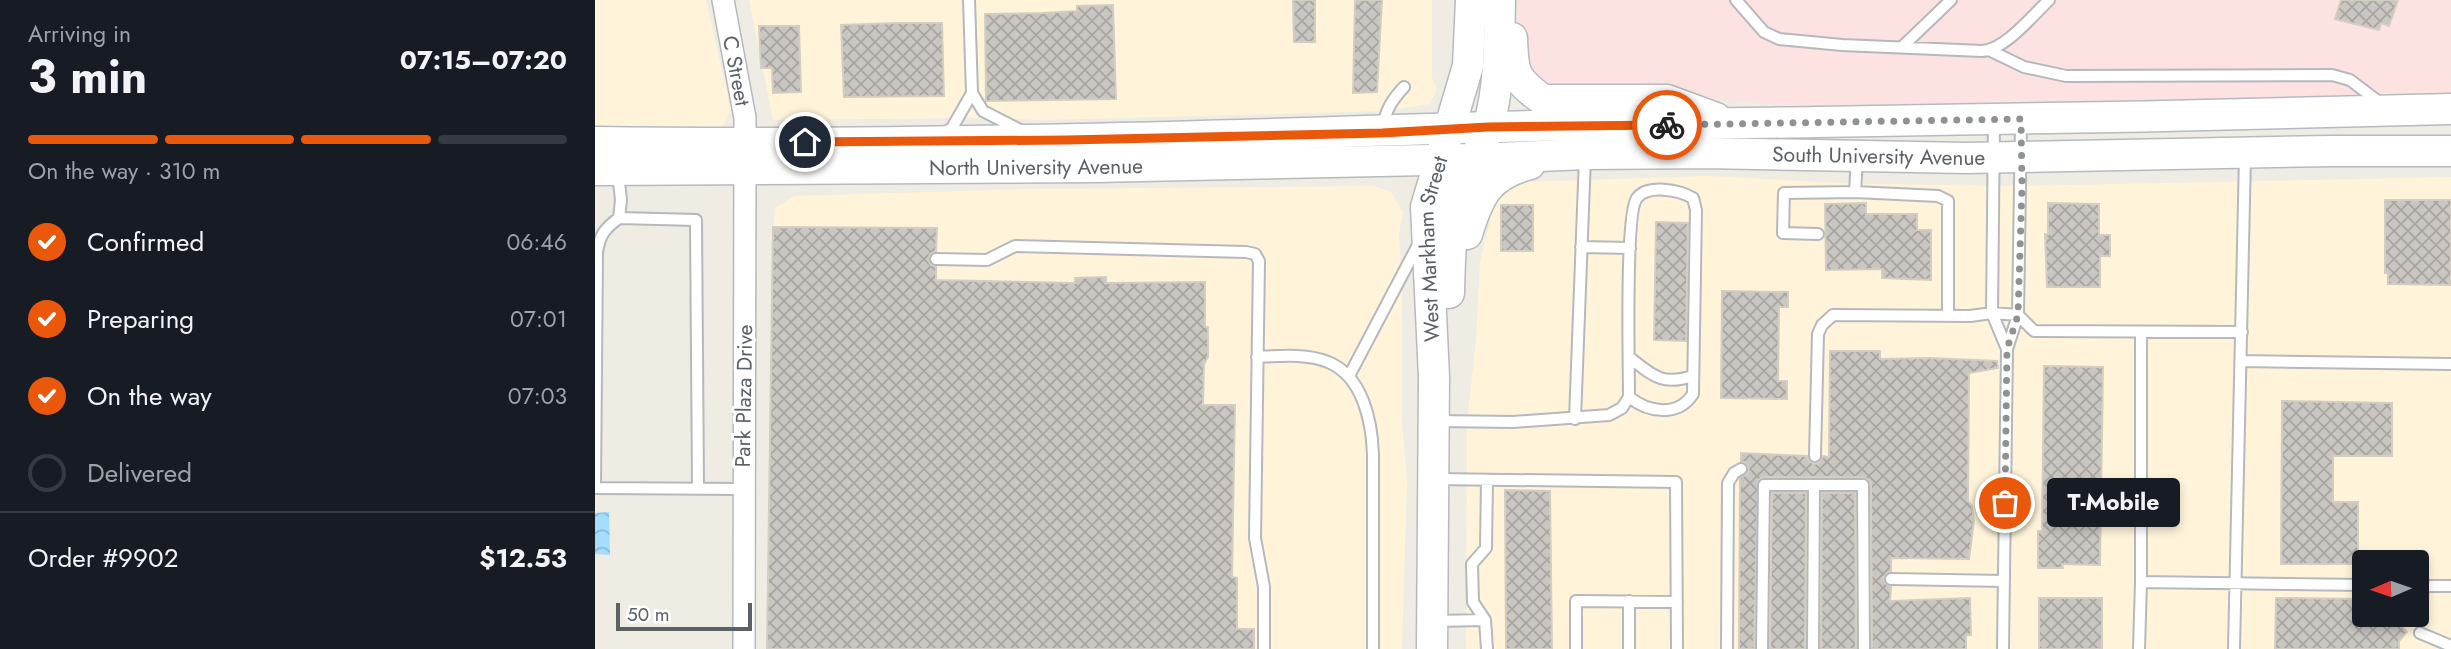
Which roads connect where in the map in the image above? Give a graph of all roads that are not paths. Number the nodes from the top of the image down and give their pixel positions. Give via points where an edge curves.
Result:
1 (723, 0) edge
2 (969, 0) edge
3 (1471, 0) edge
4 (1500, 0) edge
5 (1511, 0) edge
6 (1736, 0) edge
7 (1951, 0) edge
8 (2049, 0) edge
9 (1902, 47) junction
10 (1991, 51) junction
11 (1404, 87) dead end
12 (972, 93) junction
13 (2451, 109) edge
14 (2391, 110) junction
15 (2007, 119) junction
16 (1730, 124) junction
17 (1488, 127) junction
18 (1451, 130) junction
19 (1382, 133) junction
20 (1041, 141) junction
21 (595, 142) edge
22 (929, 142) junction
23 (2451, 151) edge
24 (2245, 153) junction
25 (1576, 155) junction
26 (746, 156) junction
27 (1857, 156) junction
28 (2007, 158) junction
29 (1476, 159) junction
30 (1441, 160) junction
31 (606, 170) edge
32 (1855, 192) junction
33 (619, 218) junction
34 (1426, 228) junction
35 (1818, 234) dead end
36 (1581, 247) junction
37 (1630, 248) junction
38 (936, 259) dead end
39 (1450, 288) junction
40 (1993, 313) junction
41 (2018, 315) junction
42 (1948, 316) junction
43 (2141, 332) junction
44 (2242, 332) junction
45 (2007, 349) junction
46 (1257, 357) junction
47 (1629, 357) junction
48 (2241, 361) junction
49 (2451, 364) edge
50 (1349, 376) junction
51 (1693, 376) junction
52 (1434, 377) junction
53 (1629, 397) junction
54 (1575, 419) junction
55 (1434, 421) junction
56 (1815, 456) dead end
57 (1741, 469) dead end
58 (1433, 479) junction
59 (1487, 480) junction
60 (1814, 485) junction
61 (698, 488) junction
62 (743, 489) junction
63 (1891, 579) dead end
64 (2004, 581) junction
65 (2141, 582) junction
66 (2235, 583) junction
67 (2352, 585) edge
68 (2429, 586) edge
69 (2451, 586) edge
70 (1629, 601) junction
71 (1677, 603) junction
72 (1485, 620) junction
73 (2420, 633) dead end
74 (1431, 635) edge
75 (2451, 646) edge
76 (744, 649) edge
77 (1264, 649) edge
78 (1373, 649) edge
79 (1487, 649) edge
80 (1576, 649) edge
81 (1629, 649) edge
82 (1677, 649) edge
83 (1727, 649) edge
84 (1762, 649) edge
85 (1813, 649) edge
86 (1864, 649) edge
87 (2003, 649) edge
88 (2139, 649) edge
89 (2234, 649) edge

1 - 26 street, C Street via 744,115
2 - 12 lane
3 - 18 main road, West Markham Street via 1468,65
4 - 17 main road, West Markham Street via 1499,61
5 - 16 main road via 1517,77 1543,100 1667,100
6 - 9 lane via 1764,32 1779,39
7 - 9 lane
8 - 10 lane
9 - 10 lane
10 - 14 lane via 2024,67 2066,76 2332,75 2350,80
11 - 19 lane via 1391,100
12 - 20 lane via 983,111
12 - 22 lane via 952,128
13 - 14 main road, South University Avenue
14 - 15 main road, South University Avenue
15 - 16 main road, South University Avenue
15 - 28 lane
15 - 28 lane
16 - 17 main road, South University Avenue
17 - 18 main road, North University Avenue
17 - 29 main road, West Markham Street
18 - 19 main road, North University Avenue
18 - 30 main road, West Markham Street
19 - 20 main road, North University Avenue
20 - 22 main road, North University Avenue
21 - 26 main road, North University Avenue
22 - 26 main road, North University Avenue
23 - 24 main road, South University Avenue
24 - 28 main road, South University Avenue
24 - 44 lane
25 - 27 main road, South University Avenue
25 - 29 main road, South University Avenue
25 - 36 lane
25 - 39 main road via 1497,176 1478,202
26 - 30 main road, North University Avenue via 966,169
26 - 31 main road, North University Avenue
26 - 62 street, Park Plaza Drive
27 - 28 main road, South University Avenue
27 - 32 lane
28 - 40 lane
28 - 41 lane
29 - 30 main road, North University Avenue
29 - 39 main road, West Markham Street via 1455,212
30 - 34 main road, West Markham Street via 1426,207
31 - 33 lane via 621,200
32 - 35 lane via 1784,193 1783,233
32 - 42 lane via 1938,196 1948,201
33 - 61 lane via 696,220
33 - 61 lane via 605,228 597,252 595,488
34 - 50 lane
34 - 52 main road, West Markham Street
36 - 37 lane
36 - 54 lane
37 - 47 lane
37 - 51 lane via 1631,213 1637,196 1645,191 1674,191 1693,198
38 - 46 lane via 987,260 1015,246 1246,251 1259,261
39 - 52 main road, West Markham Street via 1448,341
40 - 41 lane
40 - 42 lane
40 - 45 lane
41 - 43 lane via 2034,331
41 - 45 lane
42 - 56 lane via 1833,314 1822,325 1818,334
43 - 44 lane
43 - 65 lane
44 - 48 lane
45 - 64 lane
46 - 50 lane via 1326,361
46 - 77 lane via 1255,538 1263,576
47 - 51 lane via 1664,380
47 - 53 lane
48 - 49 lane
48 - 66 lane
50 - 78 lane via 1366,409 1373,441
51 - 53 lane via 1693,394 1686,405 1672,410 1653,410
52 - 55 main road, West Markham Street
53 - 54 lane via 1615,413
54 - 55 lane
55 - 58 main road, West Markham Street
57 - 83 lane via 1728,483
58 - 59 lane
58 - 74 main road, West Markham Street
59 - 71 lane via 1676,482
59 - 72 lane via 1486,548 1472,564 1473,602
60 - 84 lane via 1764,485
60 - 85 lane
60 - 86 lane via 1863,485
61 - 62 lane
62 - 76 street, Park Plaza Drive
63 - 64 lane
64 - 87 lane
65 - 66 lane
65 - 88 lane
66 - 67 lane
66 - 89 lane
68 - 69 lane
70 - 71 lane
70 - 80 lane via 1576,601
70 - 81 lane
71 - 82 lane
72 - 74 lane
72 - 79 lane
73 - 75 lane

